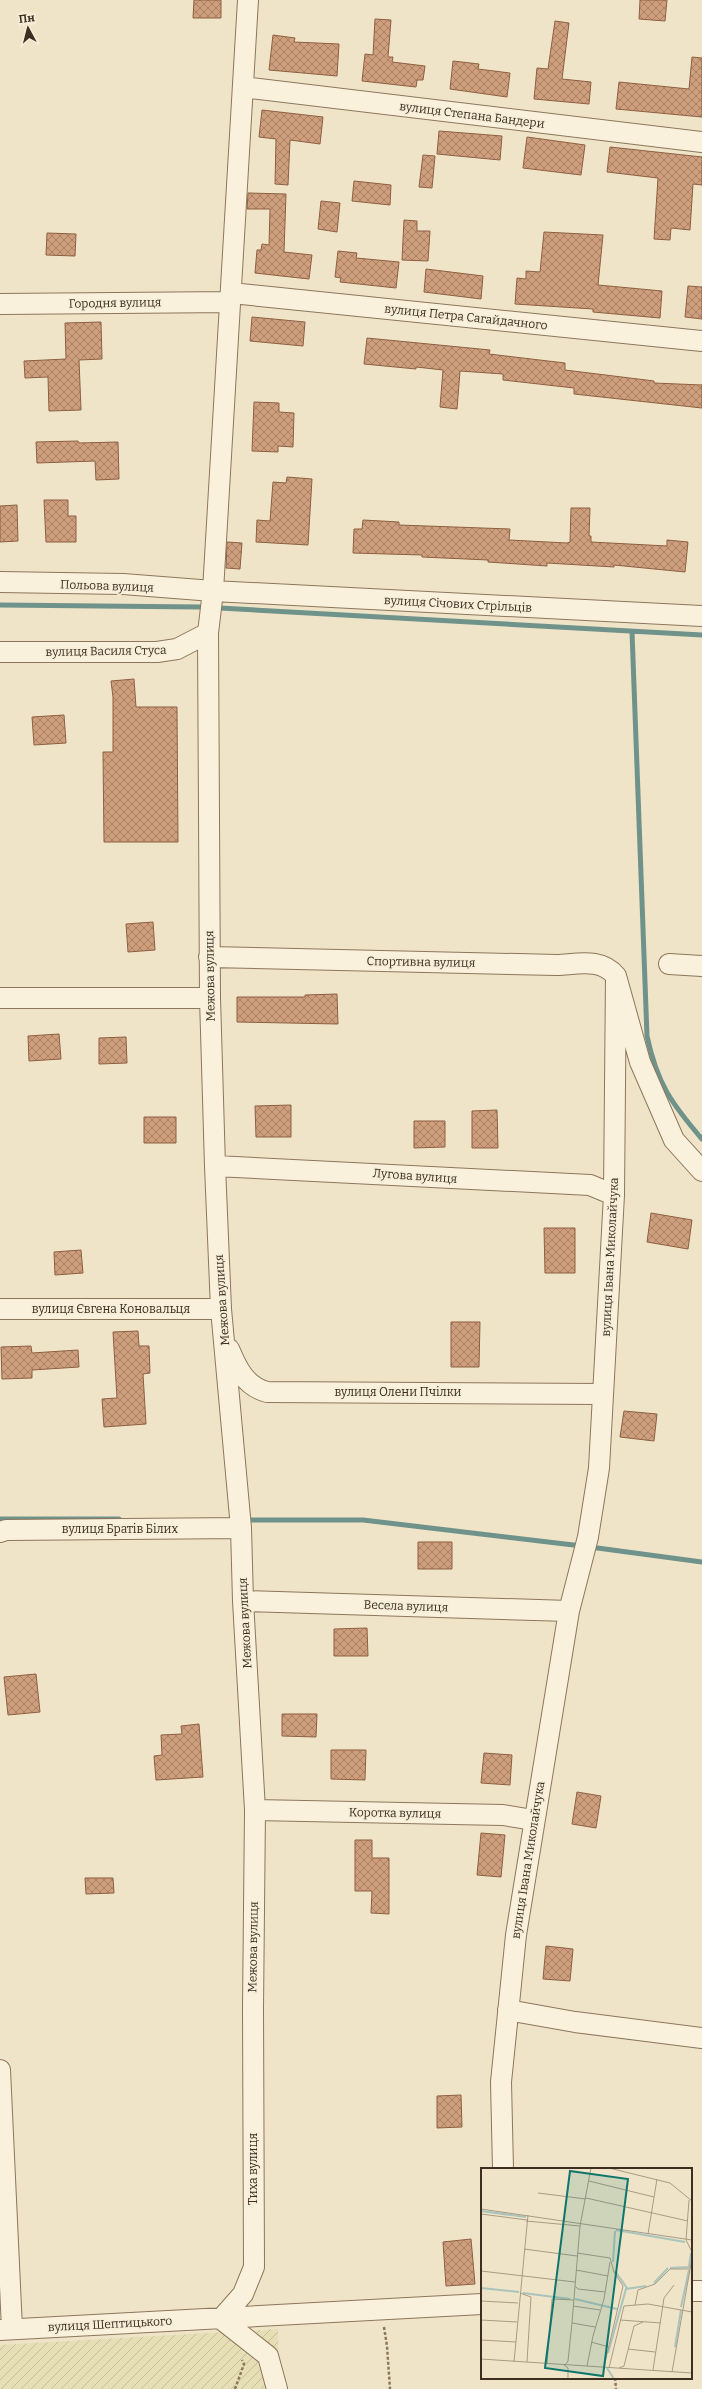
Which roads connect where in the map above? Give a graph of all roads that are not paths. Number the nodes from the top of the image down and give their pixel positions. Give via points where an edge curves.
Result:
1 (248, 0) edge
2 (242, 88) junction
3 (702, 142) edge
4 (230, 297) junction
5 (0, 304) edge
6 (702, 341) edge
7 (0, 582) edge
8 (213, 591) junction
9 (702, 616) edge
10 (208, 633) junction
11 (0, 652) edge
12 (209, 957) junction
13 (669, 964) dead end
14 (702, 966) edge
15 (618, 982) junction
16 (0, 998) edge
17 (210, 998) junction
18 (215, 1166) junction
19 (702, 1171) edge
20 (614, 1195) junction
21 (0, 1309) edge
22 (221, 1309) junction
23 (224, 1338) junction
24 (602, 1394) junction
25 (241, 1528) junction
26 (0, 1532) edge
27 (243, 1601) junction
28 (569, 1611) junction
29 (256, 1810) junction
30 (533, 1820) junction
31 (253, 2008) joint
32 (508, 2010) junction
33 (702, 2038) edge
34 (0, 2070) edge
35 (502, 2168) edge
36 (481, 2304) edge
37 (221, 2319) junction
38 (6, 2330) edge
39 (277, 2389) edge

1 - 2 street, Межова вулиця
2 - 3 street, вулиця Степана Бандери
2 - 4 street, Межова вулиця
4 - 5 street, Городня вулиця
4 - 6 street, вулиця Петра Сагайдачного
4 - 8 street, Межова вулиця
7 - 8 street, Польова вулиця via 123,584
8 - 9 street, вулиця Січових Стрільців
8 - 10 street, Межова вулиця
10 - 11 street, вулиця Василя Стуса via 177,649 157,652
10 - 12 street, Межова вулиця
12 - 15 street, Спортивна вулиця via 557,965 590,963 610,969
12 - 17 street, Межова вулиця
13 - 14 street
15 - 19 street via 640,1062 674,1140
15 - 20 street, вулиця Івана Миколайчука
16 - 17 street
17 - 18 street, Межова вулиця
18 - 20 street, Лугова вулиця via 590,1185
18 - 22 street, Межова вулиця
20 - 24 street, вулиця Івана Миколайчука
21 - 22 street, вулиця Євгена Коновальця
22 - 23 street, Межова вулиця
23 - 24 street, вулиця Олени Пчілки via 248,1384 267,1392
23 - 25 street, Межова вулиця
24 - 28 street, вулиця Івана Миколайчука via 599,1468 586,1545
25 - 26 street, вулиця Братів Білих
25 - 27 street, Межова вулиця
27 - 28 street, Весела вулиця
27 - 29 street, Межова вулиця
28 - 30 street, вулиця Івана Миколайчука
29 - 30 street, Коротка вулиця via 503,1815
29 - 31 street, Межова вулиця
30 - 32 street, вулиця Івана Миколайчука
31 - 37 street, Тиха вулиця via 254,2267 243,2294
32 - 33 street via 575,2022
32 - 35 street, вулиця Івана Миколайчука via 501,2082
34 - 38 street
36 - 37 street, вулиця Шептицького
37 - 38 street, вулиця Шептицького
37 - 39 street via 268,2356

